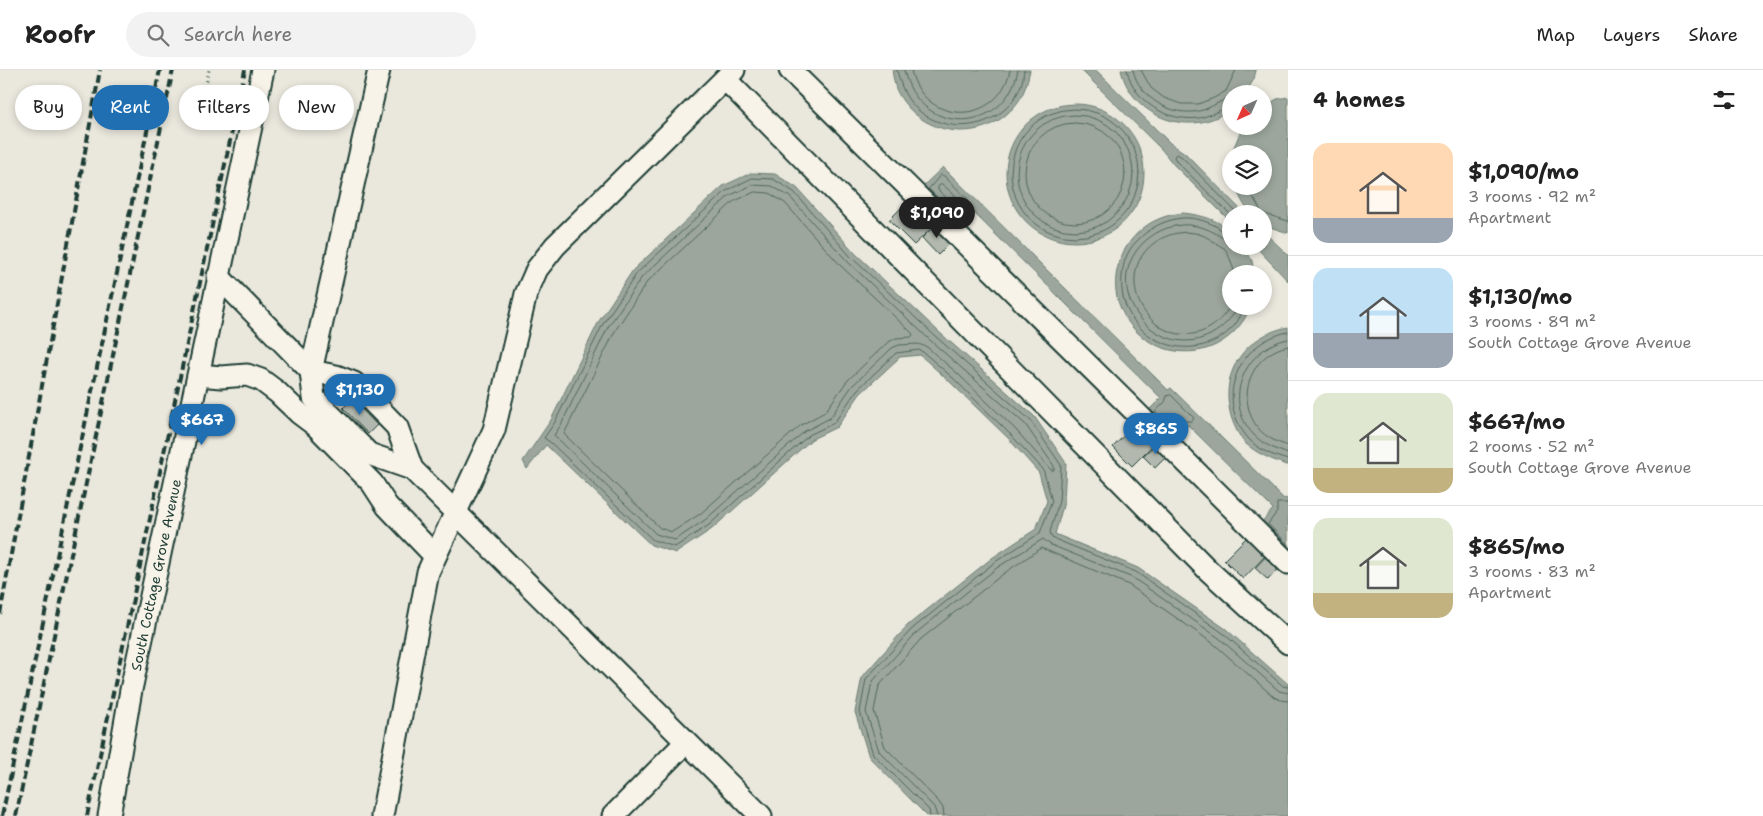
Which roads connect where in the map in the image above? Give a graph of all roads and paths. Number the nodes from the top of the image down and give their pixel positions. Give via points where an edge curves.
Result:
1 (209, 70) edge
2 (263, 70) edge
3 (379, 70) edge
4 (790, 70) edge
5 (729, 74) edge
6 (206, 85) edge
7 (218, 276) junction
8 (311, 371) junction
9 (199, 375) junction
10 (412, 469) junction
11 (456, 512) junction
12 (435, 556) junction
13 (1288, 563) edge
14 (1288, 643) edge
15 (686, 742) junction
16 (109, 816) edge
17 (382, 816) edge
18 (613, 816) edge
19 (761, 816) edge

1 - 6 path
2 - 7 street, South Cottage Grove Avenue
3 - 8 street
4 - 13 street
5 - 11 street via 555,246 537,269 526,294 494,430
5 - 14 street via 1208,570
7 - 8 street
7 - 9 street, South Cottage Grove Avenue
8 - 10 street via 354,383 397,427
8 - 10 street via 314,398 369,454
9 - 12 street via 248,375 277,392 372,483 387,506
9 - 16 street, South Cottage Grove Avenue via 131,690
10 - 11 street
11 - 12 street
11 - 15 street
12 - 17 street via 428,572
15 - 18 street
15 - 19 street

